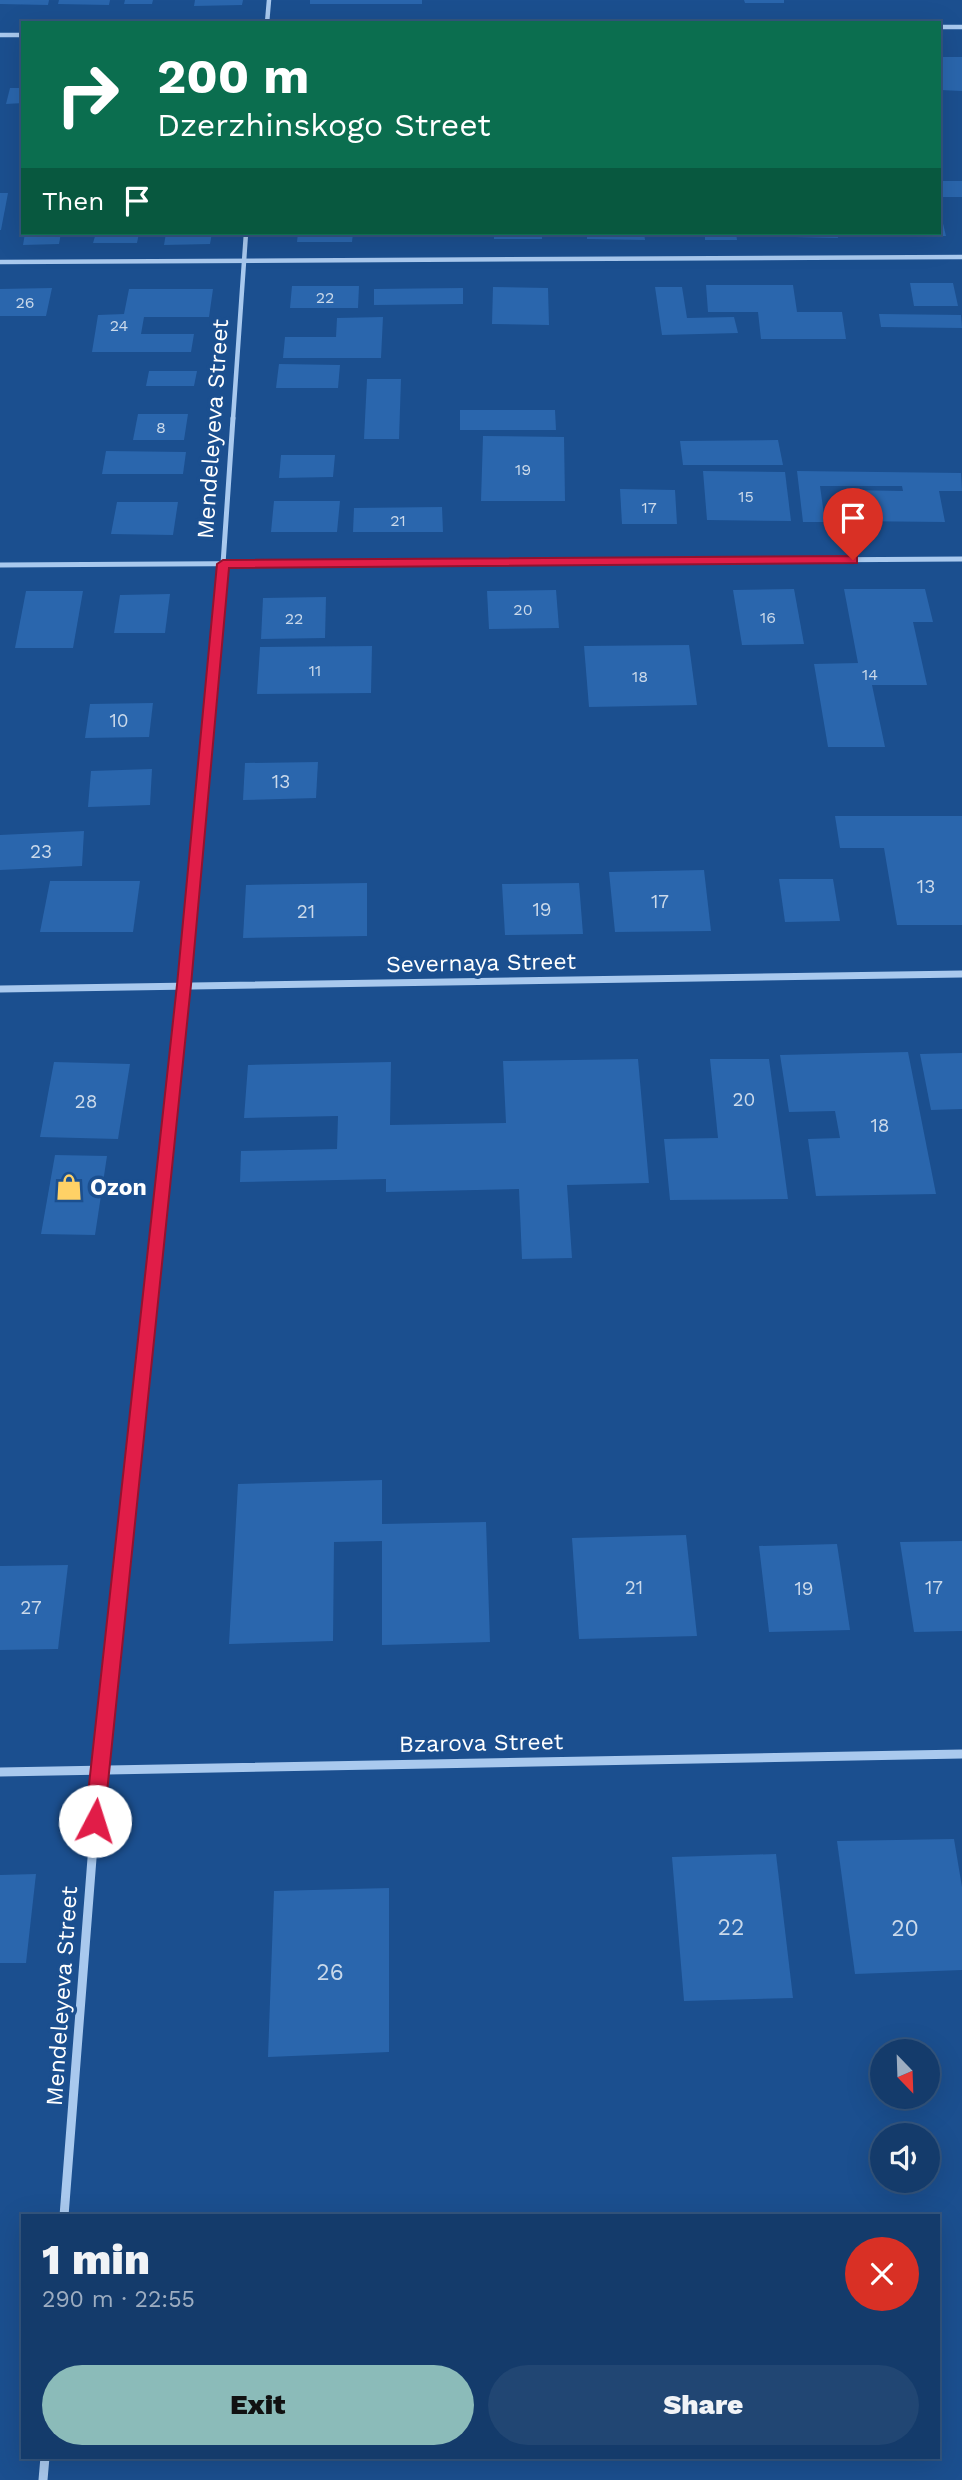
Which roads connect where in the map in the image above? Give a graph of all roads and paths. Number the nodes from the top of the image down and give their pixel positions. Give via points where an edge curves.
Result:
1 (269, 0) edge
2 (267, 21) edge
3 (941, 27) edge
4 (962, 27) edge
5 (0, 35) edge
6 (21, 35) edge
7 (246, 235) edge
8 (962, 257) edge
9 (244, 261) junction
10 (0, 262) edge
11 (962, 559) edge
12 (223, 564) junction
13 (0, 565) edge
14 (962, 974) edge
15 (184, 985) junction
16 (0, 989) edge
17 (962, 1754) edge
18 (99, 1769) junction
19 (0, 1772) edge
20 (64, 2214) edge
21 (45, 2459) edge
22 (43, 2480) edge

1 - 2 street
3 - 4 street
5 - 6 street
7 - 9 street, Mendeleyeva Street
8 - 9 street
9 - 10 street
9 - 12 street, Mendeleyeva Street
11 - 12 street
12 - 13 street
12 - 15 street, Mendeleyeva Street
14 - 15 street, Severnaya Street
15 - 16 street, Severnaya Street
15 - 18 street, Mendeleyeva Street
17 - 18 street, Bzarova Street
18 - 19 street, Bzarova Street
18 - 20 street, Mendeleyeva Street
21 - 22 street

